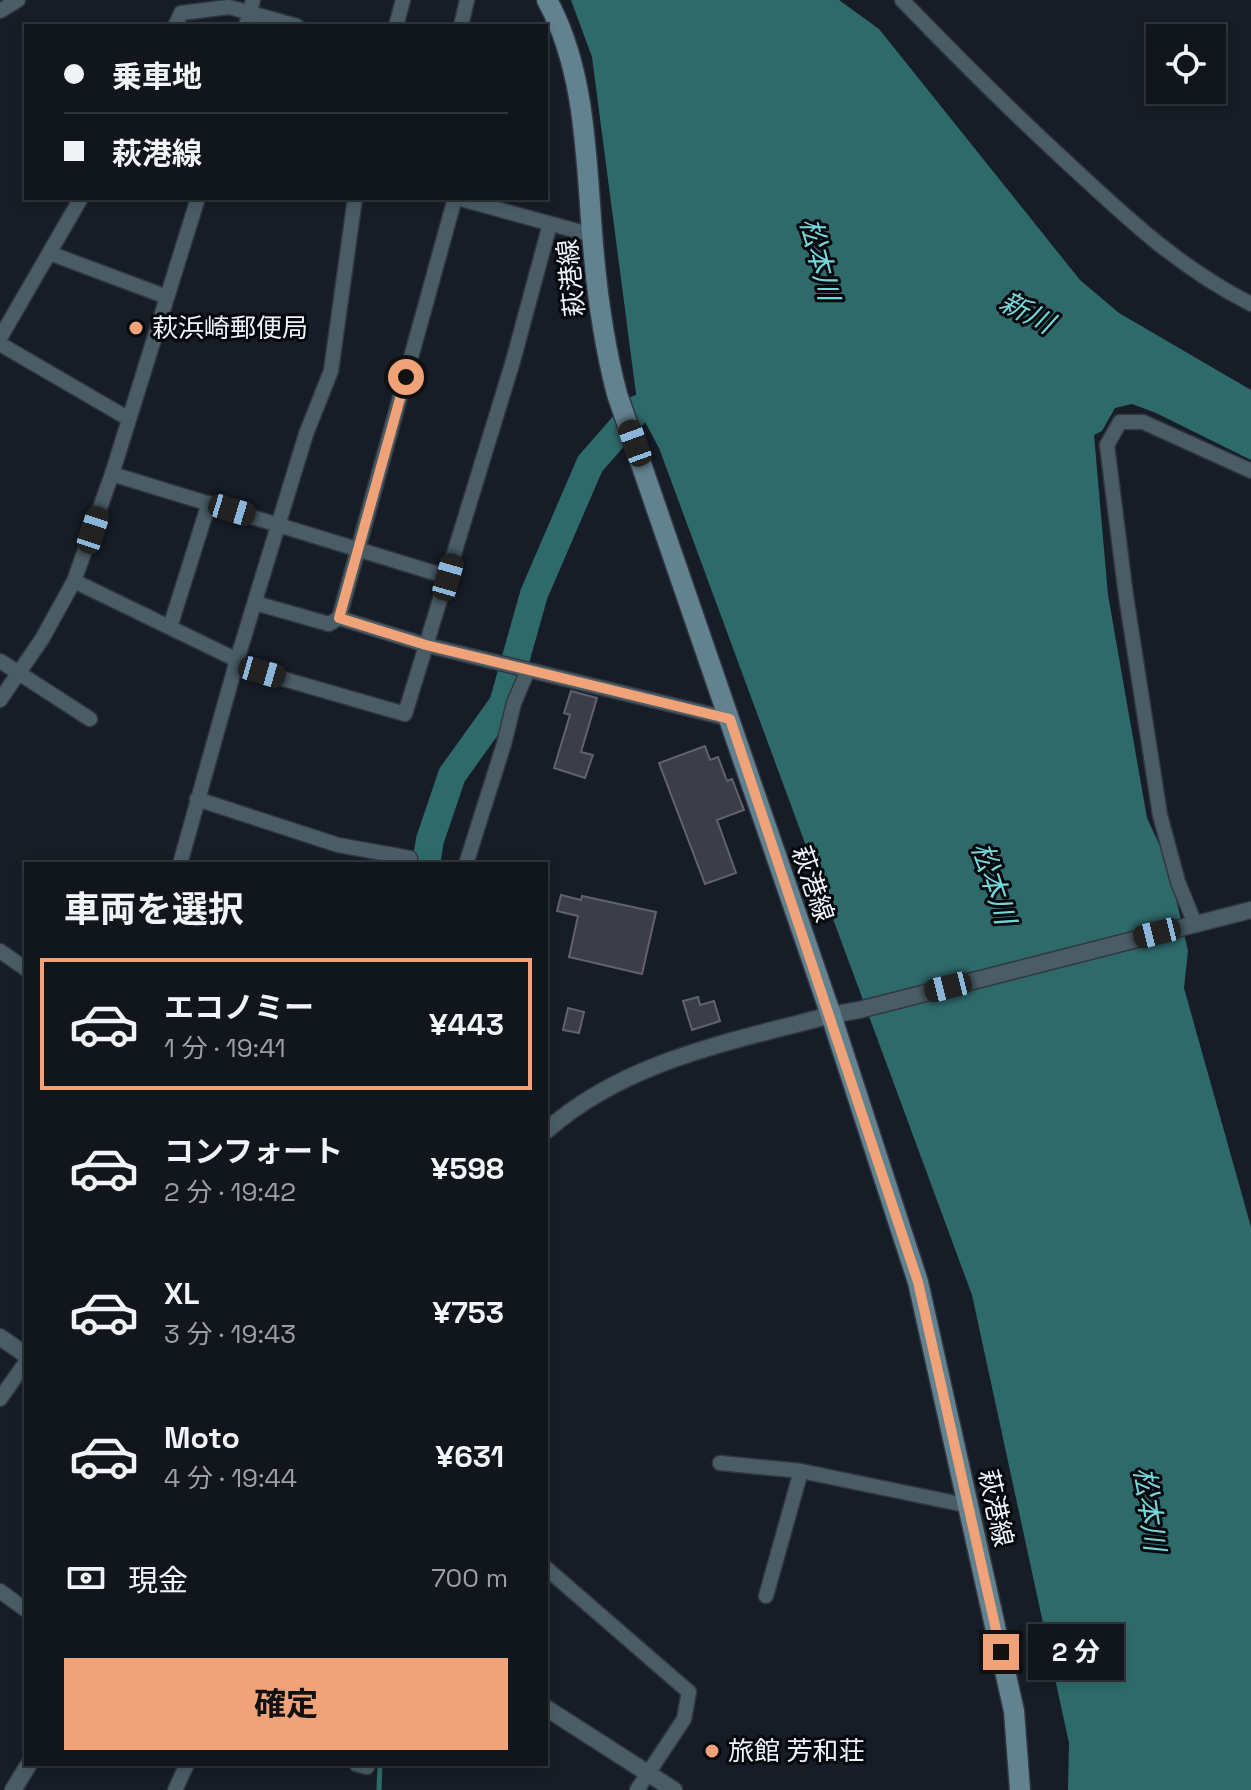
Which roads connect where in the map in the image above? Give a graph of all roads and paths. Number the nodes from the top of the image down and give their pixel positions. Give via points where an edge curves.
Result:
1 (18, 0) edge
2 (403, 0) edge
3 (467, 0) edge
4 (547, 0) edge
5 (902, 0) edge
6 (0, 11) edge
7 (250, 13) edge
8 (176, 24) edge
9 (290, 24) edge
10 (397, 24) edge
11 (461, 24) edge
12 (80, 200) edge
13 (197, 200) edge
14 (355, 200) edge
15 (455, 200) edge
16 (463, 200) edge
17 (550, 224) junction
18 (592, 235) junction
19 (52, 254) junction
20 (167, 297) junction
21 (1251, 304) edge
22 (0, 341) edge
23 (129, 419) junction
24 (1251, 471) edge
25 (112, 474) junction
26 (209, 503) junction
27 (279, 524) junction
28 (358, 548) junction
29 (448, 577) junction
30 (74, 581) junction
31 (255, 603) junction
32 (339, 618) junction
33 (170, 627) junction
34 (426, 645) junction
35 (0, 661) edge
36 (236, 662) junction
37 (525, 670) junction
38 (18, 673) junction
39 (0, 700) edge
40 (90, 719) dead end
41 (730, 719) junction
42 (197, 799) junction
43 (410, 858) dead end
44 (181, 862) edge
45 (467, 862) edge
46 (1251, 910) edge
47 (1191, 925) junction
48 (0, 951) edge
49 (24, 968) edge
50 (831, 1015) junction
51 (548, 1130) edge
52 (0, 1337) edge
53 (24, 1354) edge
54 (24, 1365) edge
55 (0, 1399) edge
56 (720, 1463) dead end
57 (801, 1471) junction
58 (970, 1506) junction
59 (548, 1570) edge
60 (0, 1591) edge
61 (766, 1596) dead end
62 (24, 1609) edge
63 (548, 1709) edge
64 (28, 1766) edge
65 (186, 1766) edge
66 (647, 1773) junction
67 (13, 1790) edge
68 (175, 1790) edge
69 (637, 1790) edge
70 (674, 1790) edge
71 (1020, 1790) edge

1 - 6 street
2 - 10 street
3 - 11 street
4 - 18 main road, 萩港線 via 572,66 586,149
5 - 21 street via 1133,224 1206,281
7 - 8 street via 229,7 181,13
7 - 9 street
12 - 19 street
13 - 20 street
14 - 27 street via 331,371
15 - 28 street
16 - 17 street
17 - 18 street
17 - 29 street
18 - 41 main road, 萩港線 via 603,344 617,394
19 - 20 street
19 - 22 street
20 - 23 street
22 - 23 street
23 - 25 street
24 - 47 street via 1143,422 1120,422 1107,445 1160,815
25 - 26 street
25 - 30 street
26 - 27 street
26 - 33 street
27 - 28 street
27 - 31 street
28 - 29 street
28 - 32 street
29 - 34 street
30 - 33 street
30 - 38 street
31 - 32 street via 329,624
31 - 36 street
32 - 34 street
33 - 36 street
34 - 36 street via 405,714
34 - 37 street
35 - 38 street
36 - 42 street
37 - 41 street
37 - 45 street
38 - 39 street
38 - 40 street
41 - 50 main road, 萩港線
42 - 43 street via 338,845
42 - 44 street
46 - 47 street
47 - 50 street
48 - 49 street
50 - 51 street via 664,1061 610,1086
50 - 58 main road, 萩港線 via 918,1282
52 - 53 street
54 - 55 street
56 - 57 street
57 - 58 street
57 - 61 street
58 - 71 main road, 萩港線 via 1014,1711
59 - 66 street via 689,1692 684,1719
60 - 62 street
63 - 66 street
64 - 67 street
65 - 68 street
66 - 69 street
66 - 70 street

